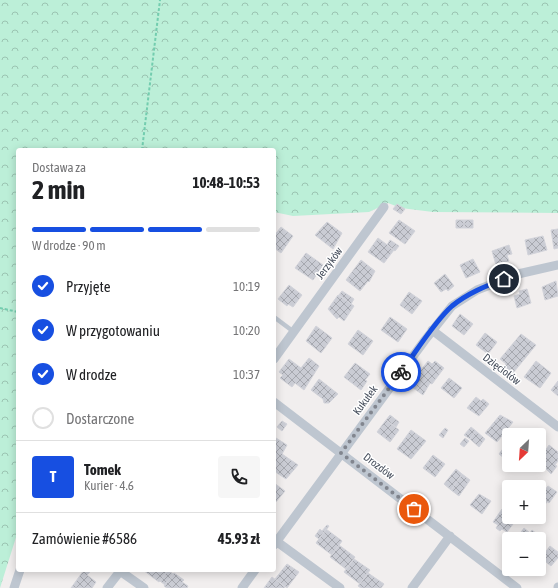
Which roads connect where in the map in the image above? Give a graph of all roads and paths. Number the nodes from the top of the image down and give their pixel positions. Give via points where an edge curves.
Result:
1 (160, 0) edge
2 (142, 148) edge
3 (384, 207) dead end
4 (558, 265) edge
5 (0, 308) edge
6 (16, 312) edge
7 (276, 318) edge
8 (432, 330) junction
9 (294, 332) junction
10 (276, 356) edge
11 (276, 404) edge
12 (558, 427) edge
13 (341, 453) junction
14 (450, 536) junction
15 (276, 542) edge
16 (276, 544) edge
17 (19, 572) edge
18 (119, 572) edge
19 (123, 572) edge
20 (254, 572) edge
21 (14, 588) edge
22 (107, 588) edge
23 (144, 588) edge
24 (242, 588) edge
25 (340, 588) edge
26 (412, 588) edge
27 (517, 588) edge

1 - 2 path
3 - 9 street, Jerzyków
4 - 8 street, Kukułek via 518,274 477,290 452,306
5 - 6 path
7 - 9 lane
8 - 12 street, Dzięciołów
8 - 13 street, Kukułek
9 - 10 street, Jerzyków
11 - 13 street, Drozdów
13 - 14 street, Drozdów
13 - 15 street, Kukułek
14 - 26 street
14 - 27 street, Drozdów
16 - 25 street
17 - 21 street
18 - 22 street
19 - 23 street
20 - 24 street

